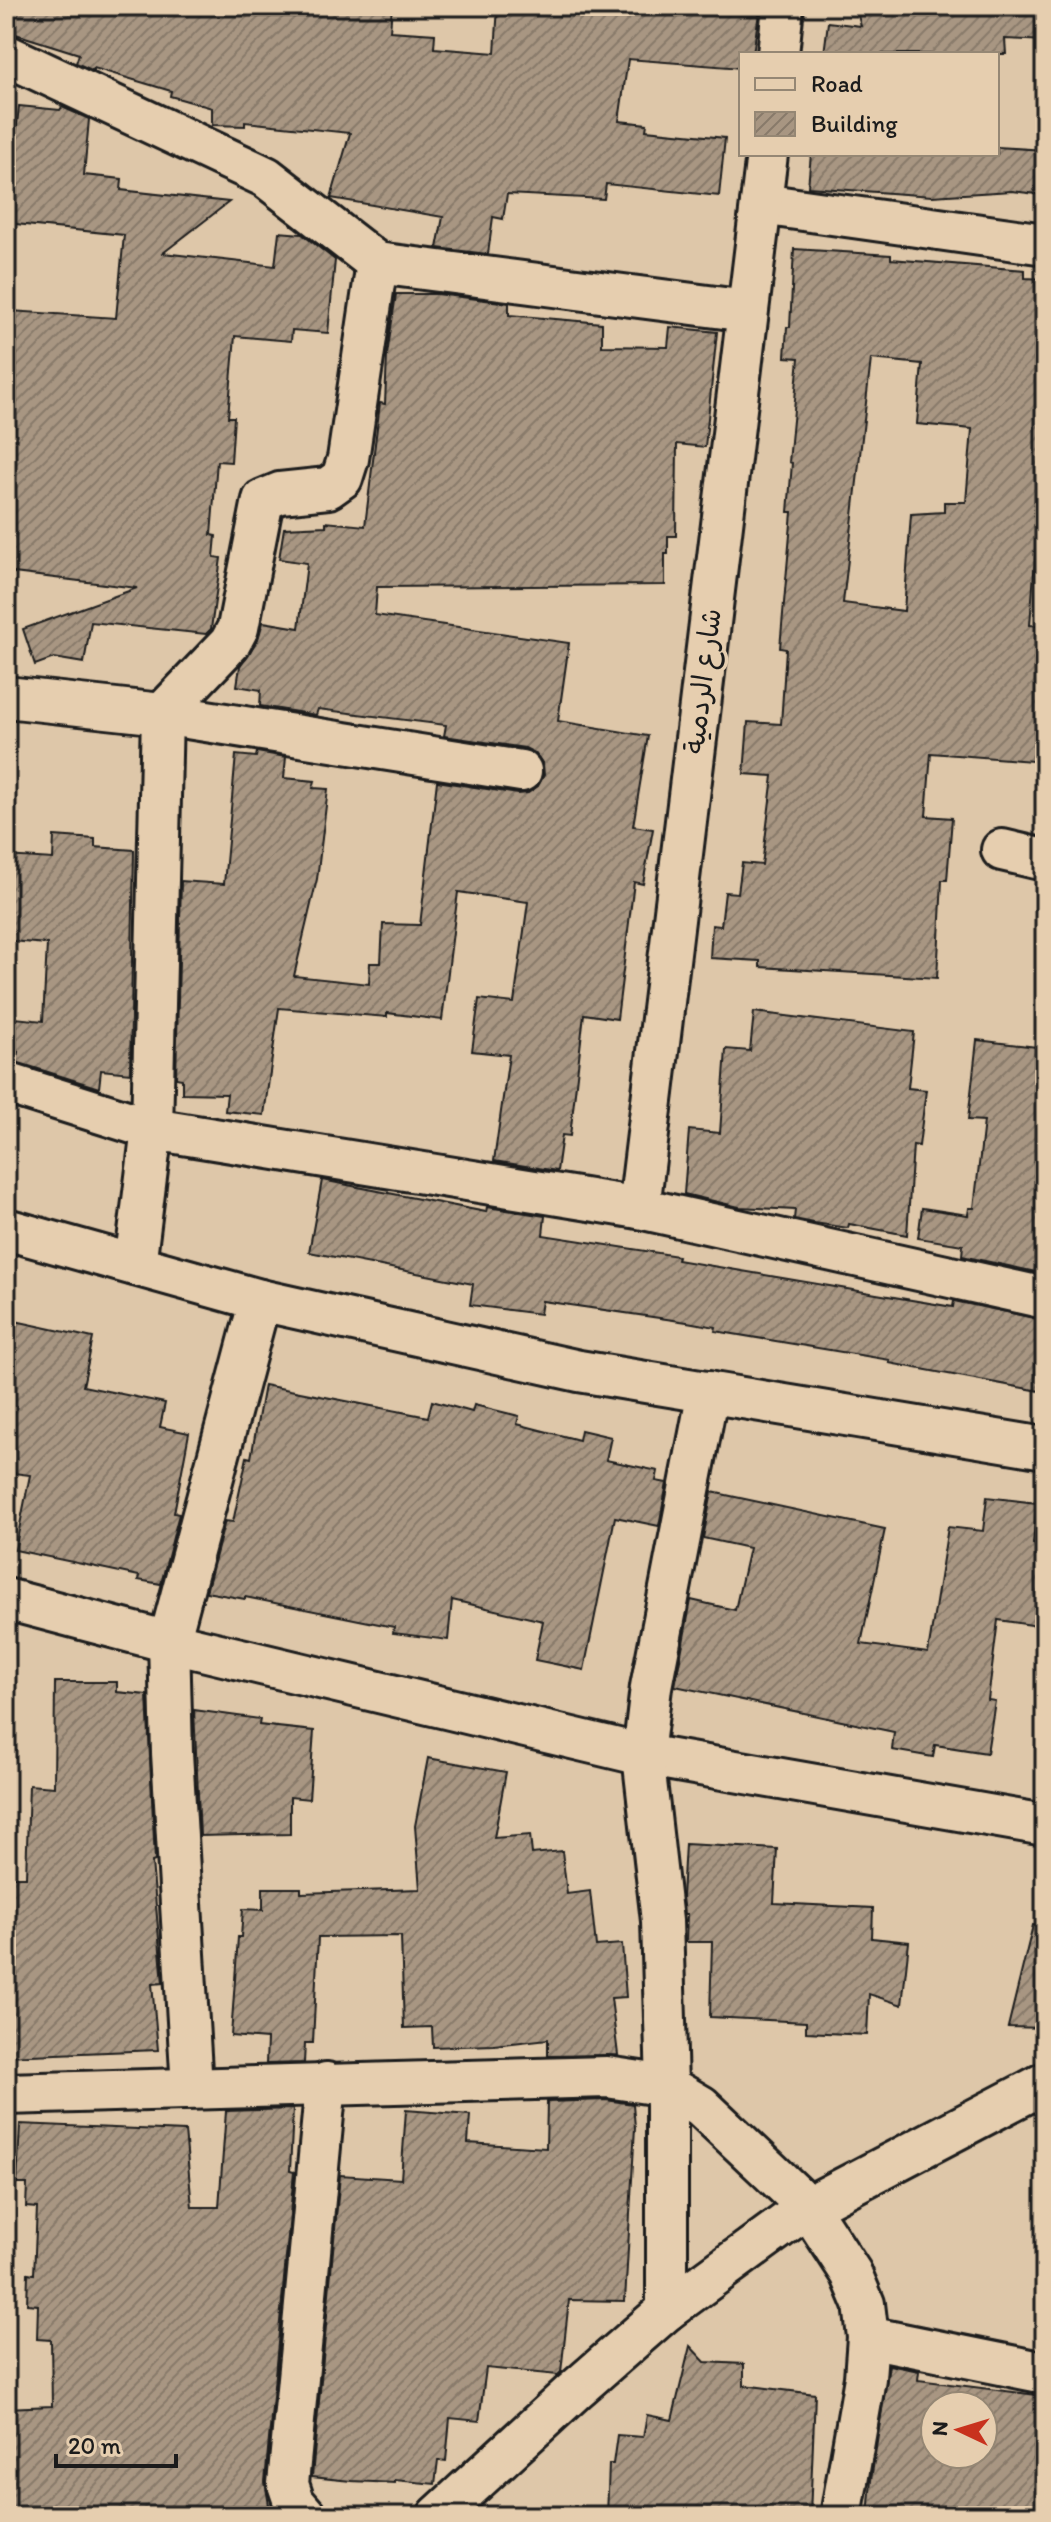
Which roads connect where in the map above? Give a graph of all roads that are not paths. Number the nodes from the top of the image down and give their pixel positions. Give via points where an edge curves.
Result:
1 (783, 6) edge
2 (778, 52) edge
3 (6, 55) edge
4 (767, 156) edge
5 (761, 204) junction
6 (1045, 244) edge
7 (377, 263) junction
8 (747, 311) junction
9 (6, 697) edge
10 (162, 714) junction
11 (521, 771) dead end
12 (1002, 850) dead end
13 (1045, 860) edge
14 (6, 1083) edge
15 (152, 1129) junction
16 (639, 1208) junction
17 (6, 1229) edge
18 (135, 1265) junction
19 (1045, 1298) edge
20 (260, 1300) junction
21 (708, 1392) junction
22 (1045, 1448) edge
23 (6, 1599) edge
24 (169, 1642) junction
25 (643, 1755) junction
26 (1045, 1825) edge
27 (326, 2083) junction
28 (1045, 2083) edge
29 (667, 2086) junction
30 (192, 2088) junction
31 (6, 2094) edge
32 (808, 2207) junction
33 (667, 2310) junction
34 (868, 2337) junction
35 (1045, 2373) edge
36 (306, 2516) edge
37 (438, 2516) edge
38 (841, 2516) edge

1 - 2 street
3 - 7 street via 266,177
4 - 5 street, شارع الردمية
5 - 6 street
5 - 8 street, شارع الردمية
7 - 8 street
7 - 10 street via 342,478 328,488 263,500 238,628
8 - 16 street, شارع الردمية
9 - 10 street
10 - 11 street
10 - 15 street
12 - 13 street
14 - 15 street
15 - 16 street
15 - 18 street
16 - 19 street
17 - 18 street
18 - 20 street
20 - 21 street via 579,1371
20 - 24 street
21 - 22 street
21 - 25 street via 651,1687
23 - 24 street
24 - 25 street
24 - 30 street
25 - 26 street
25 - 29 street via 662,1921
27 - 29 street via 607,2077
27 - 30 street
27 - 36 street via 288,2484
28 - 32 street
29 - 32 street via 701,2106
29 - 33 street
30 - 31 street
32 - 33 street
32 - 34 street via 851,2273 864,2304
33 - 37 street
34 - 35 street
34 - 38 street

